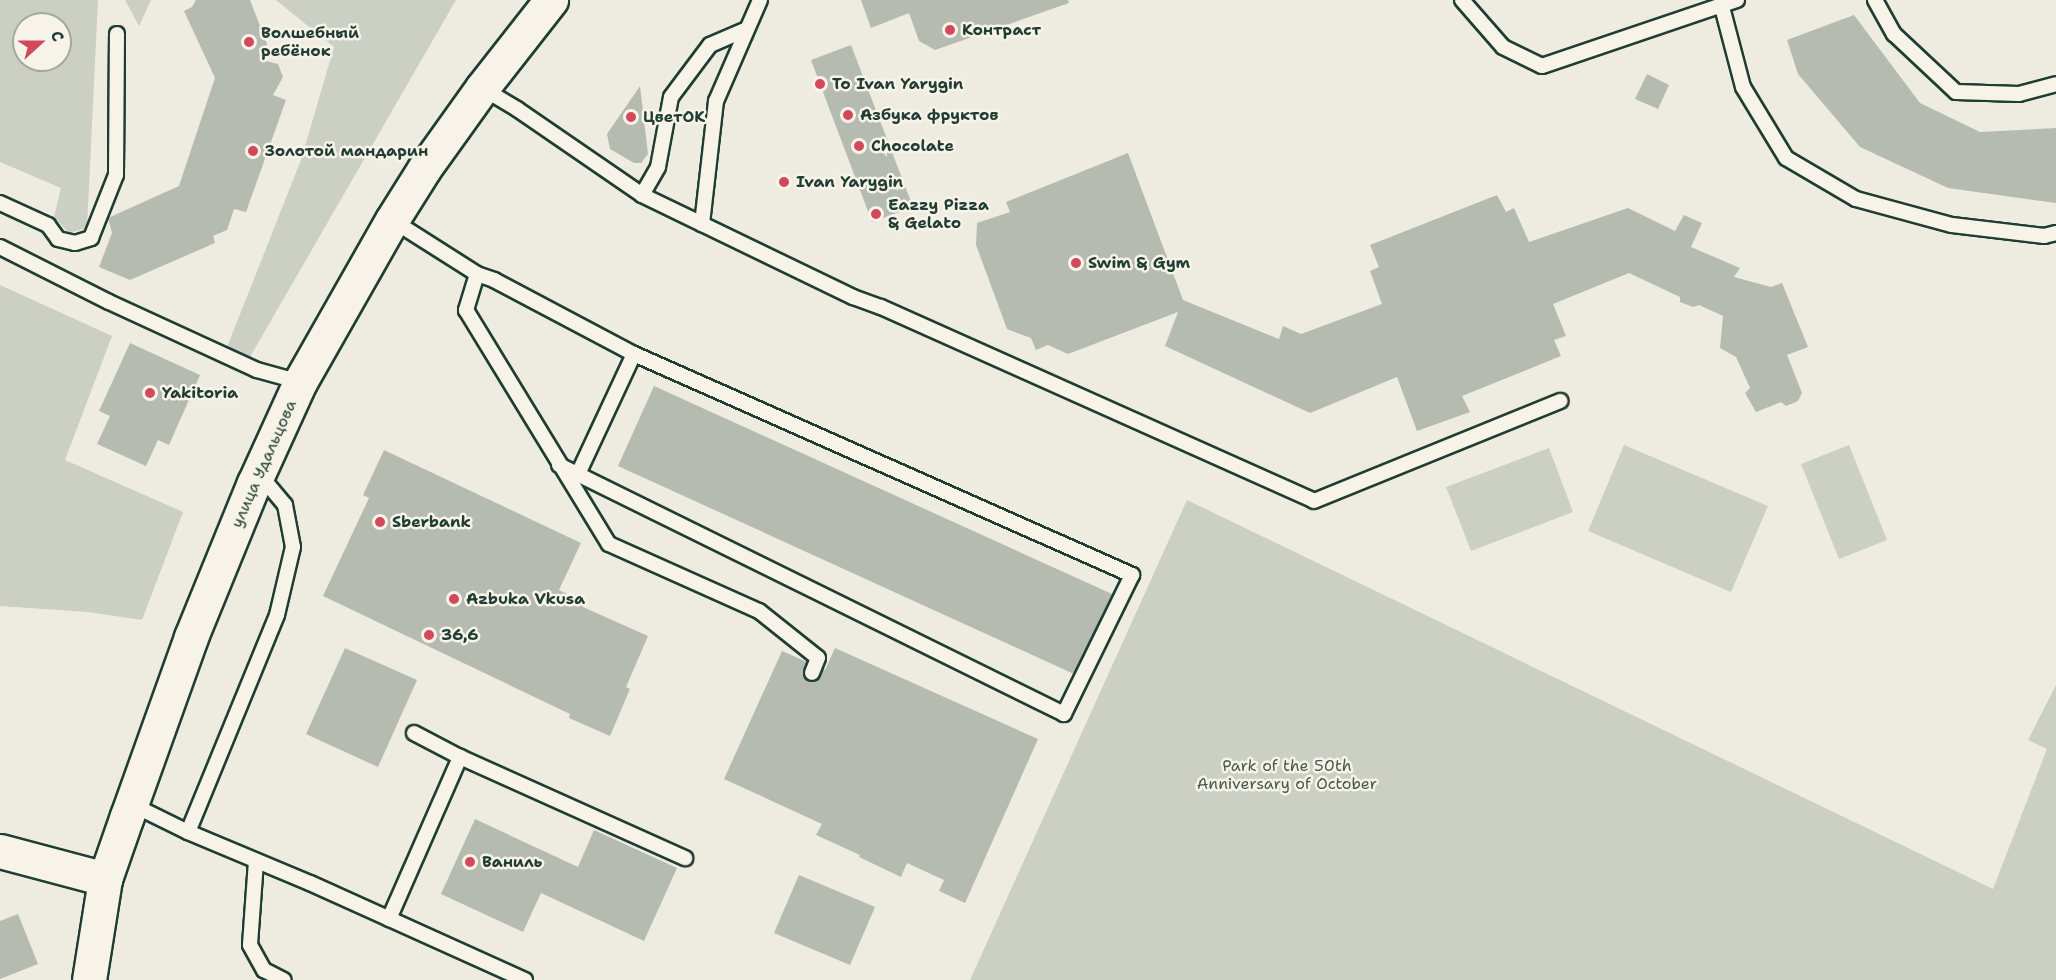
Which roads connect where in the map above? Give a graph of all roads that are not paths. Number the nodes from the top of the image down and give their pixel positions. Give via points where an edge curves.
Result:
1 (551, 0) edge
2 (760, 0) edge
3 (1462, 0) edge
4 (1737, 0) edge
5 (1875, 0) edge
6 (1722, 7) junction
7 (747, 29) junction
8 (117, 34) dead end
9 (2056, 84) edge
10 (482, 88) junction
11 (642, 195) junction
12 (0, 203) edge
13 (392, 220) junction
14 (702, 224) junction
15 (2056, 233) edge
16 (0, 247) edge
17 (477, 274) junction
18 (634, 354) junction
19 (300, 382) junction
20 (1560, 401) dead end
21 (559, 465) junction
22 (258, 473) junction
23 (578, 474) junction
24 (812, 673) dead end
25 (414, 733) dead end
26 (460, 757) junction
27 (131, 804) junction
28 (188, 832) junction
29 (0, 851) edge
30 (685, 858) dead end
31 (256, 861) junction
32 (105, 879) junction
33 (389, 919) junction
34 (89, 980) edge
35 (284, 980) edge
36 (525, 980) edge

1 - 10 street, улица Удальцова
2 - 7 lane
3 - 6 lane via 1503,47 1542,66
4 - 6 lane
5 - 9 lane via 1894,34 1956,92 2019,94
6 - 15 lane via 1743,87 1786,158 1856,199 1952,225 2044,236
7 - 11 lane via 710,45 670,97 658,167
7 - 14 lane via 716,101
8 - 12 lane via 116,176 91,238 75,243 58,239 48,225
10 - 11 lane
10 - 13 street, улица Удальцова
11 - 14 lane
13 - 17 lane
13 - 19 street, улица Удальцова
14 - 20 lane via 854,297 1314,501
16 - 19 lane via 257,370
17 - 18 lane
17 - 21 lane via 466,310
18 - 23 lane
18 - 23 lane via 1132,575 1064,714
19 - 22 street, улица Удальцова
21 - 23 lane
21 - 24 lane via 609,544 759,610 818,658
22 - 27 street, улица Удальцова via 191,637
22 - 28 lane via 285,505 293,548 277,615
25 - 26 lane
26 - 30 lane
26 - 33 lane
27 - 28 lane
27 - 32 street, улица Удальцова
28 - 31 lane
29 - 32 street
31 - 33 lane
31 - 35 lane via 250,945 264,970
32 - 34 street, улица Удальцова
33 - 36 lane

